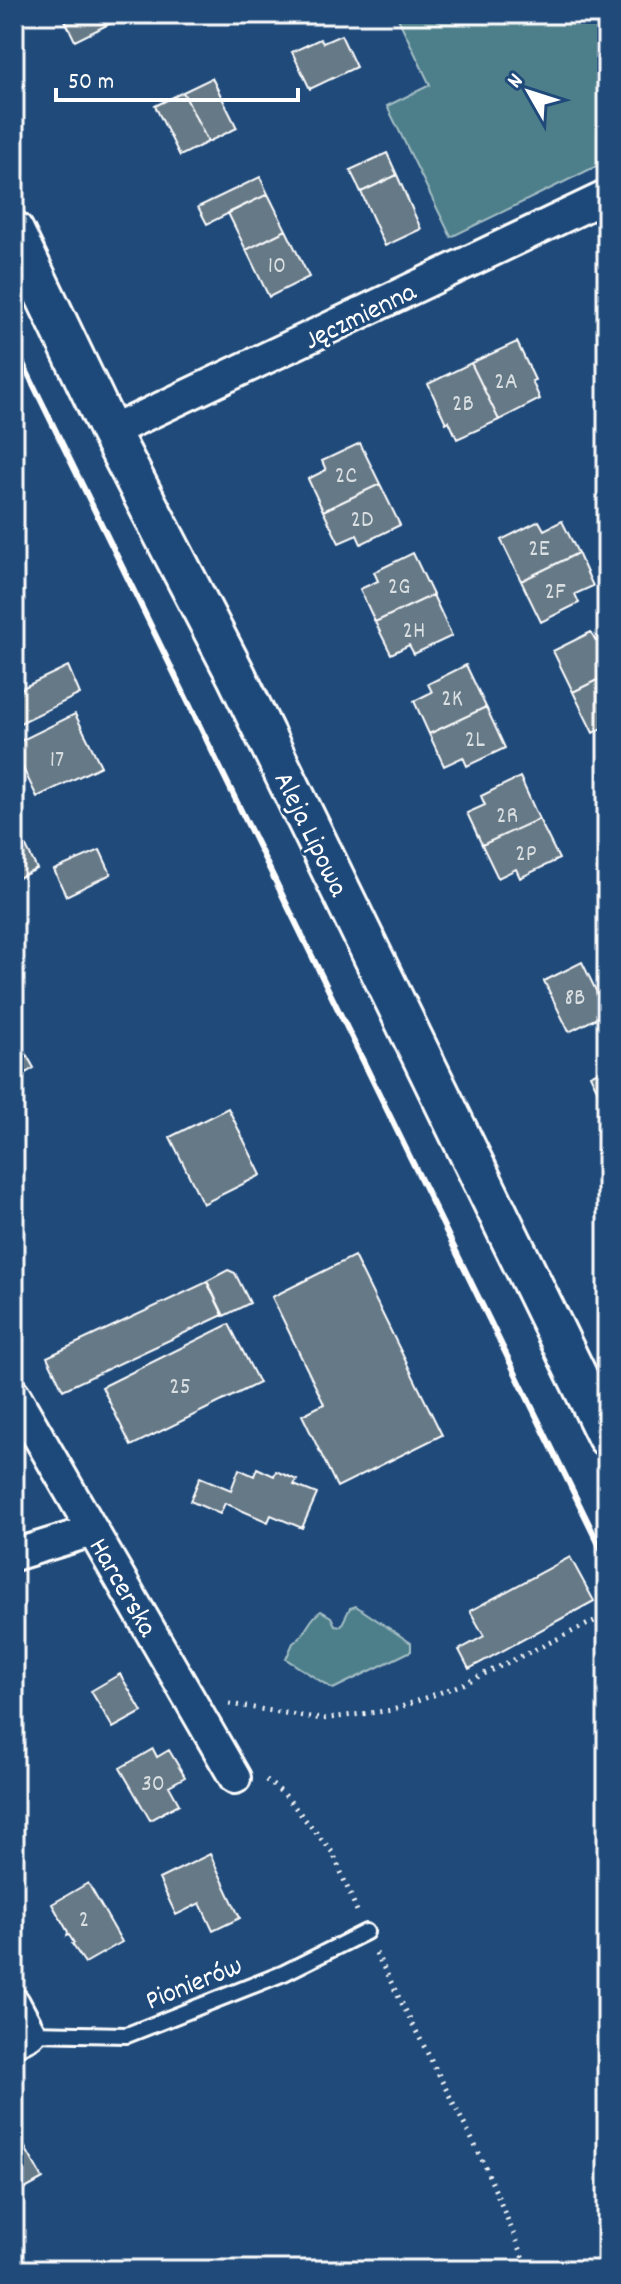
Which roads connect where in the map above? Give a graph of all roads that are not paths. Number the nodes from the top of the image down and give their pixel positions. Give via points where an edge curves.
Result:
1 (607, 196) edge
2 (14, 231) edge
3 (110, 432) junction
4 (14, 1394) edge
5 (607, 1437) edge
6 (92, 1531) junction
7 (14, 1555) edge
8 (235, 1778) road end
9 (366, 1932) road end
10 (14, 2003) edge
11 (22, 2037) edge

1 - 3 street, Jęczmienna
2 - 3 street, Aleja Lipowa
3 - 5 street, Aleja Lipowa via 236,675
4 - 6 street, Harcerska
6 - 7 street
6 - 8 street, Harcerska
9 - 11 lane, Pionierów via 284,1973 127,2035
10 - 11 street

